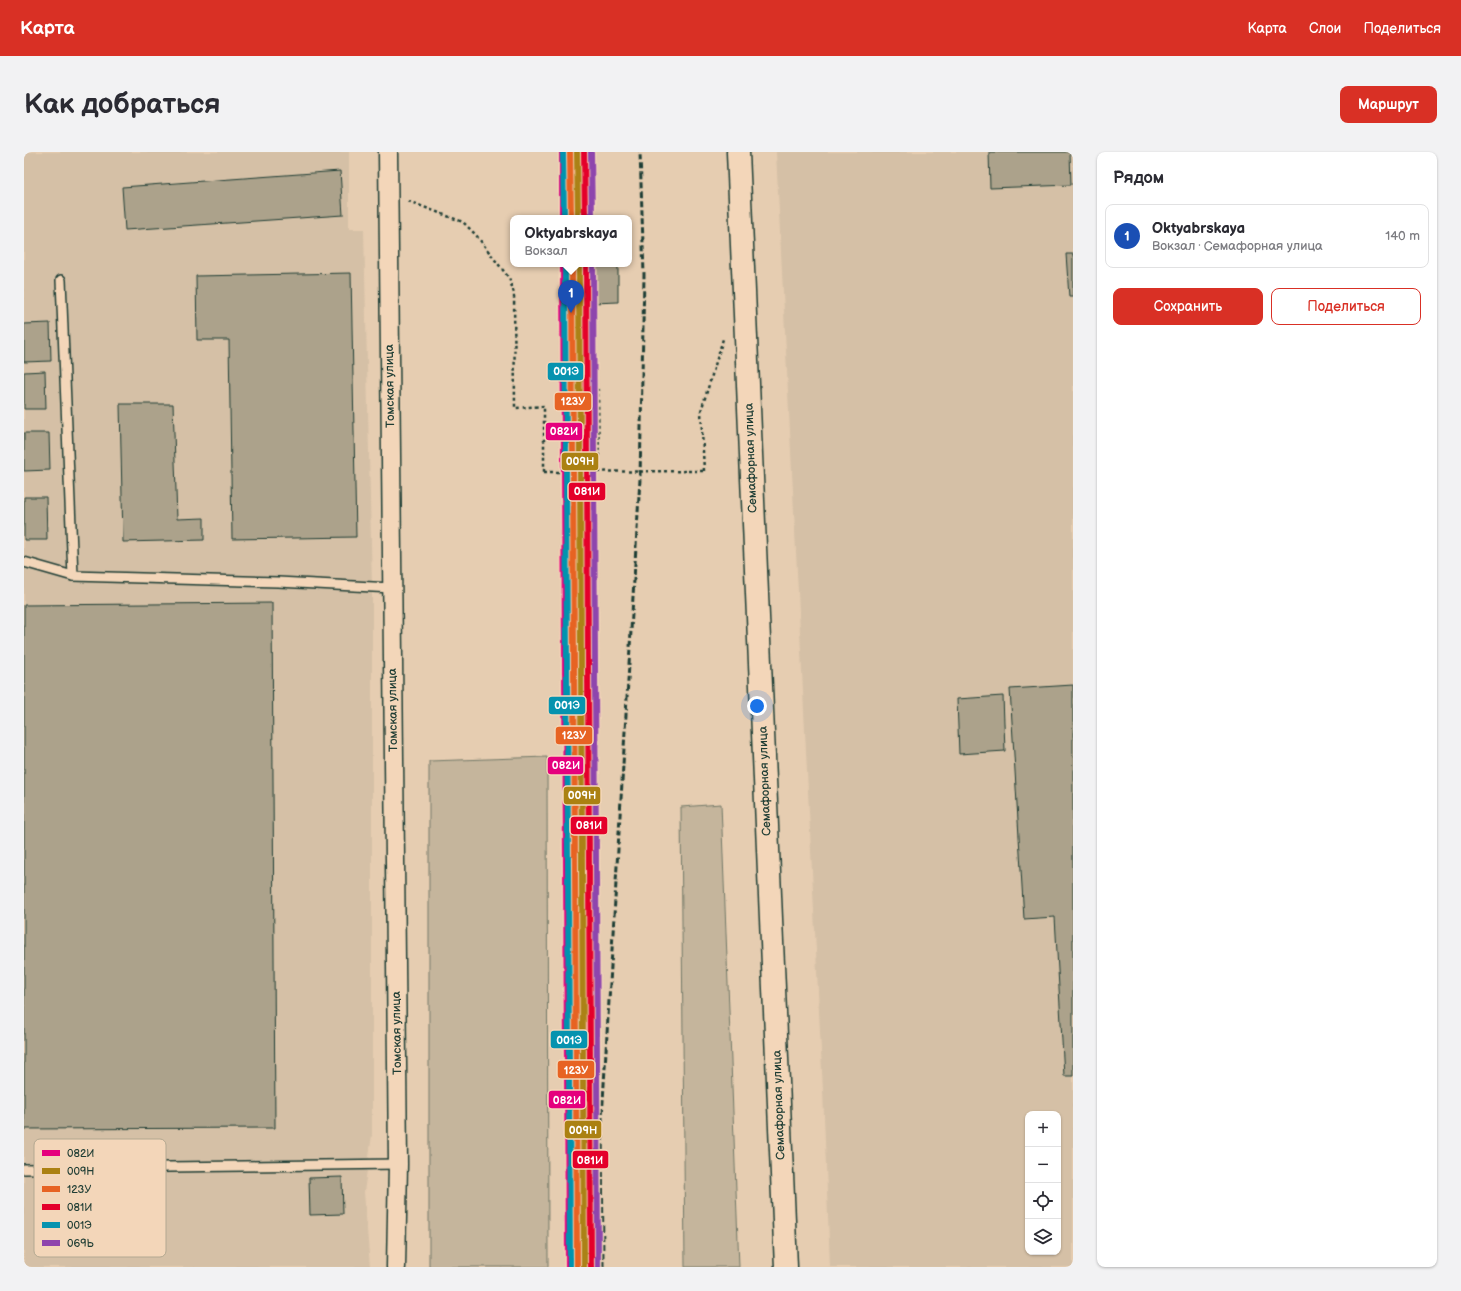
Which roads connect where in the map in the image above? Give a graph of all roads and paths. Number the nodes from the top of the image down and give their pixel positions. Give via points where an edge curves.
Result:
1 (388, 152) edge
2 (738, 152) edge
3 (388, 193) junction
4 (61, 280) dead end
5 (723, 332) dead end
6 (590, 388) dead end
7 (599, 472) junction
8 (24, 562) edge
9 (73, 576) junction
10 (392, 588) junction
11 (398, 1164) junction
12 (166, 1167) edge
13 (24, 1169) edge
14 (34, 1169) edge
15 (396, 1267) edge
16 (786, 1267) edge

1 - 3 street, Томская улица
2 - 16 highway, Семафорная улица
3 - 7 path, bridge via 463,222 476,235 508,278 514,293 515,408 544,406 544,472
3 - 10 street, Томская улица
4 - 9 lane
5 - 7 path, bridge via 723,340 701,411 704,471
6 - 7 path via 598,390
8 - 9 lane
9 - 10 lane
10 - 11 street, Томская улица
11 - 12 lane
11 - 15 street, Томская улица
13 - 14 lane

